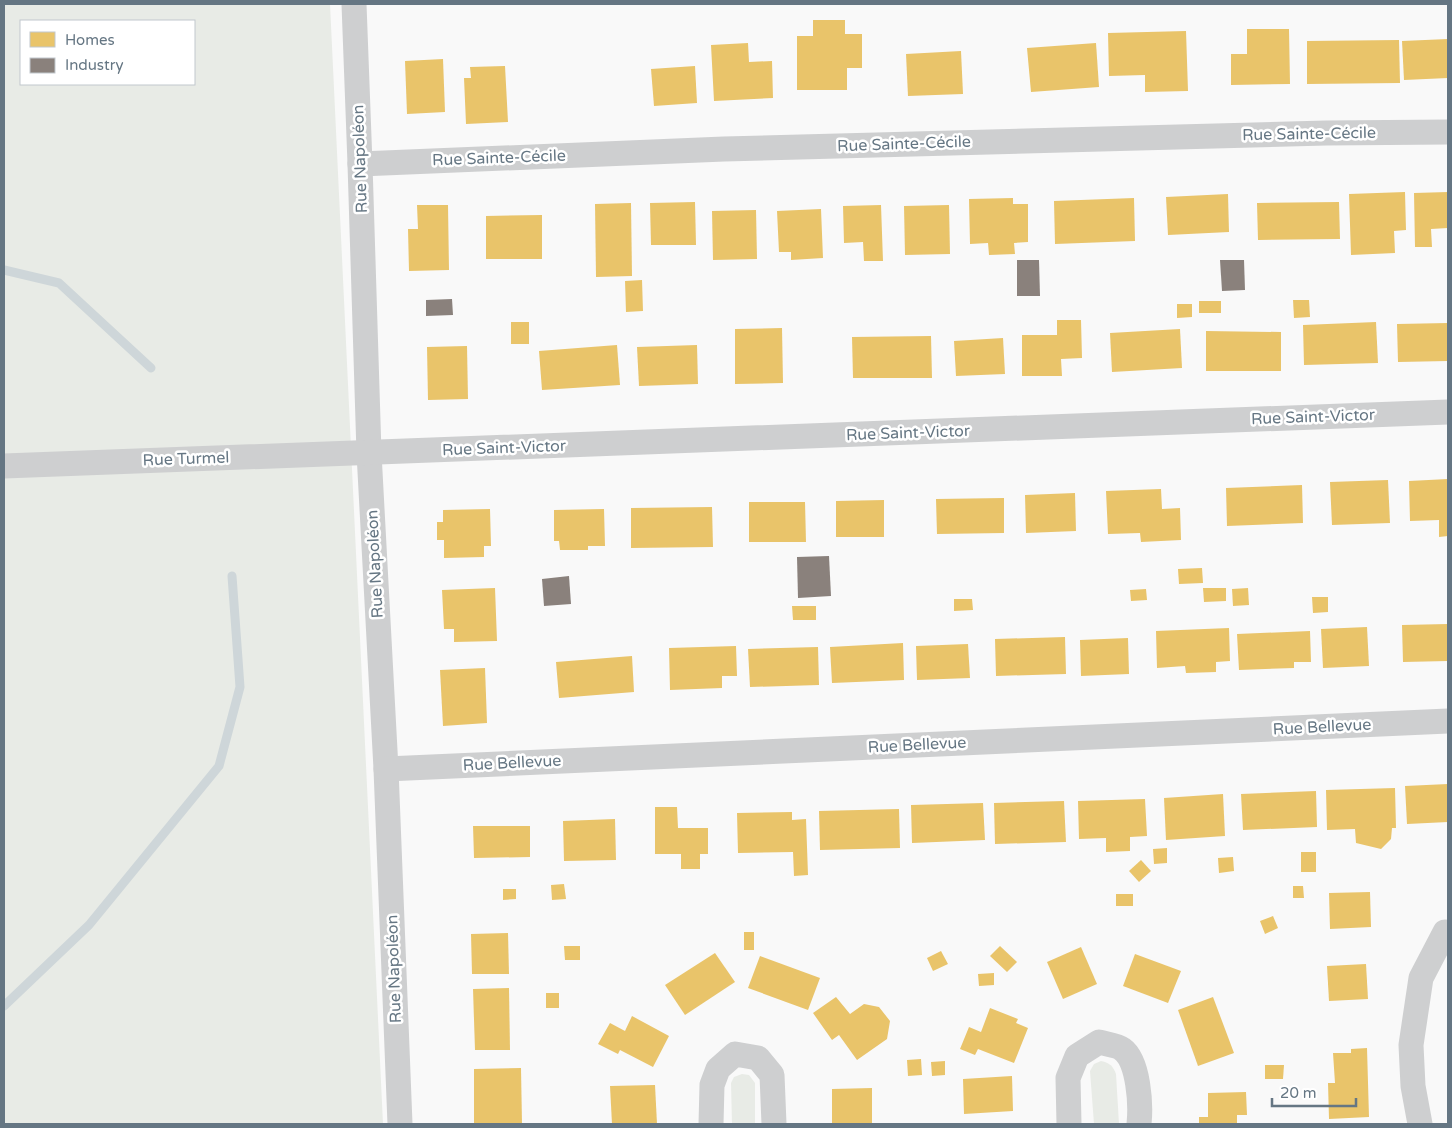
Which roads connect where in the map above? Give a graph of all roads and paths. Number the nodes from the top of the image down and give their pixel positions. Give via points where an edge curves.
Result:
1 (354, 4) edge
2 (1448, 132) edge
3 (360, 164) junction
4 (1448, 412) edge
5 (369, 453) junction
6 (4, 466) edge
7 (1448, 721) edge
8 (386, 769) junction
9 (1445, 932) dead end
10 (400, 1124) edge
11 (711, 1124) edge
12 (774, 1124) edge
13 (1069, 1124) edge
14 (1139, 1124) edge
15 (1420, 1124) edge

1 - 3 street, Rue Napoléon
2 - 3 street, Rue Sainte-Cécile via 734,148
3 - 5 street, Rue Napoléon
4 - 5 street, Rue Saint-Victor
5 - 6 street, Rue Turmel
5 - 8 street, Rue Napoléon
7 - 8 street, Rue Bellevue
8 - 10 street, Rue Napoléon
9 - 15 street via 1421,978 1413,1036 1414,1086
11 - 12 street via 712,1085 718,1069 735,1054 758,1058 772,1075
13 - 14 street via 1068,1078 1077,1056 1099,1042 1122,1048 1134,1064 1141,1105

